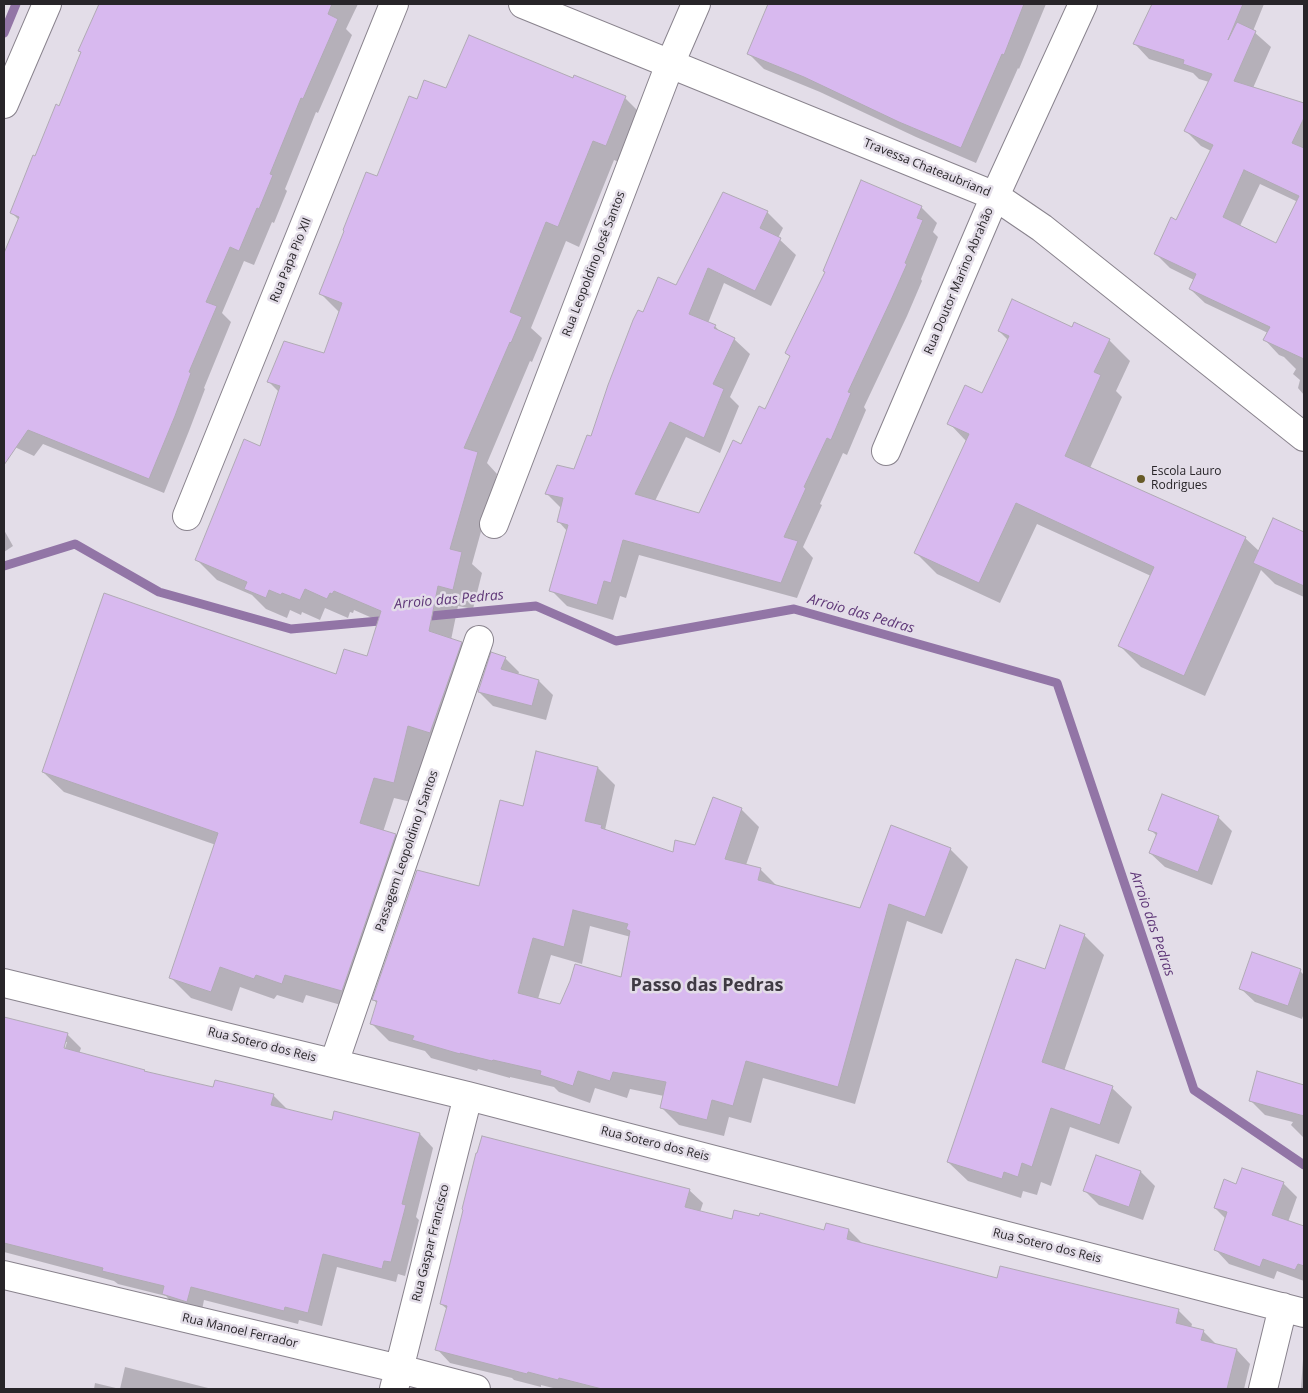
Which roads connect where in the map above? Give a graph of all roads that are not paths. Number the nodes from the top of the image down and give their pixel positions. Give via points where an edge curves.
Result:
1 (46, 4) edge
2 (394, 4) edge
3 (523, 4) edge
4 (696, 4) edge
5 (1084, 4) edge
6 (670, 64) junction
7 (4, 104) edge
8 (995, 196) junction
9 (1304, 437) edge
10 (886, 451) dead end
11 (187, 516) dead end
12 (494, 524) dead end
13 (479, 640) dead end
14 (4, 982) edge
15 (334, 1063) junction
16 (468, 1096) junction
17 (4, 1275) edge
18 (1294, 1310) edge
19 (397, 1379) edge
20 (476, 1389) edge
21 (1263, 1389) edge

1 - 7 street
2 - 11 street, Rua Papa Pio XII
3 - 6 street, Travessa Chateaubriand
4 - 6 street, Rua Leopoldino José Santos
5 - 8 street, Rua Doutor Marino Abrahão
6 - 8 street, Travessa Chateaubriand
6 - 12 street, Rua Leopoldino José Santos
8 - 9 street, Travessa Chateaubriand via 1042,228
8 - 10 street, Rua Doutor Marino Abrahão
13 - 15 street, Passagem Leopoldino J Santos
14 - 15 street, Rua Sotero dos Reis
15 - 16 street, Rua Sotero dos Reis
16 - 18 street, Rua Sotero dos Reis
16 - 19 street, Rua Gaspar Francisco
17 - 19 street, Rua Manoel Ferrador
18 - 21 street
19 - 20 street, Rua Manoel Ferrador

